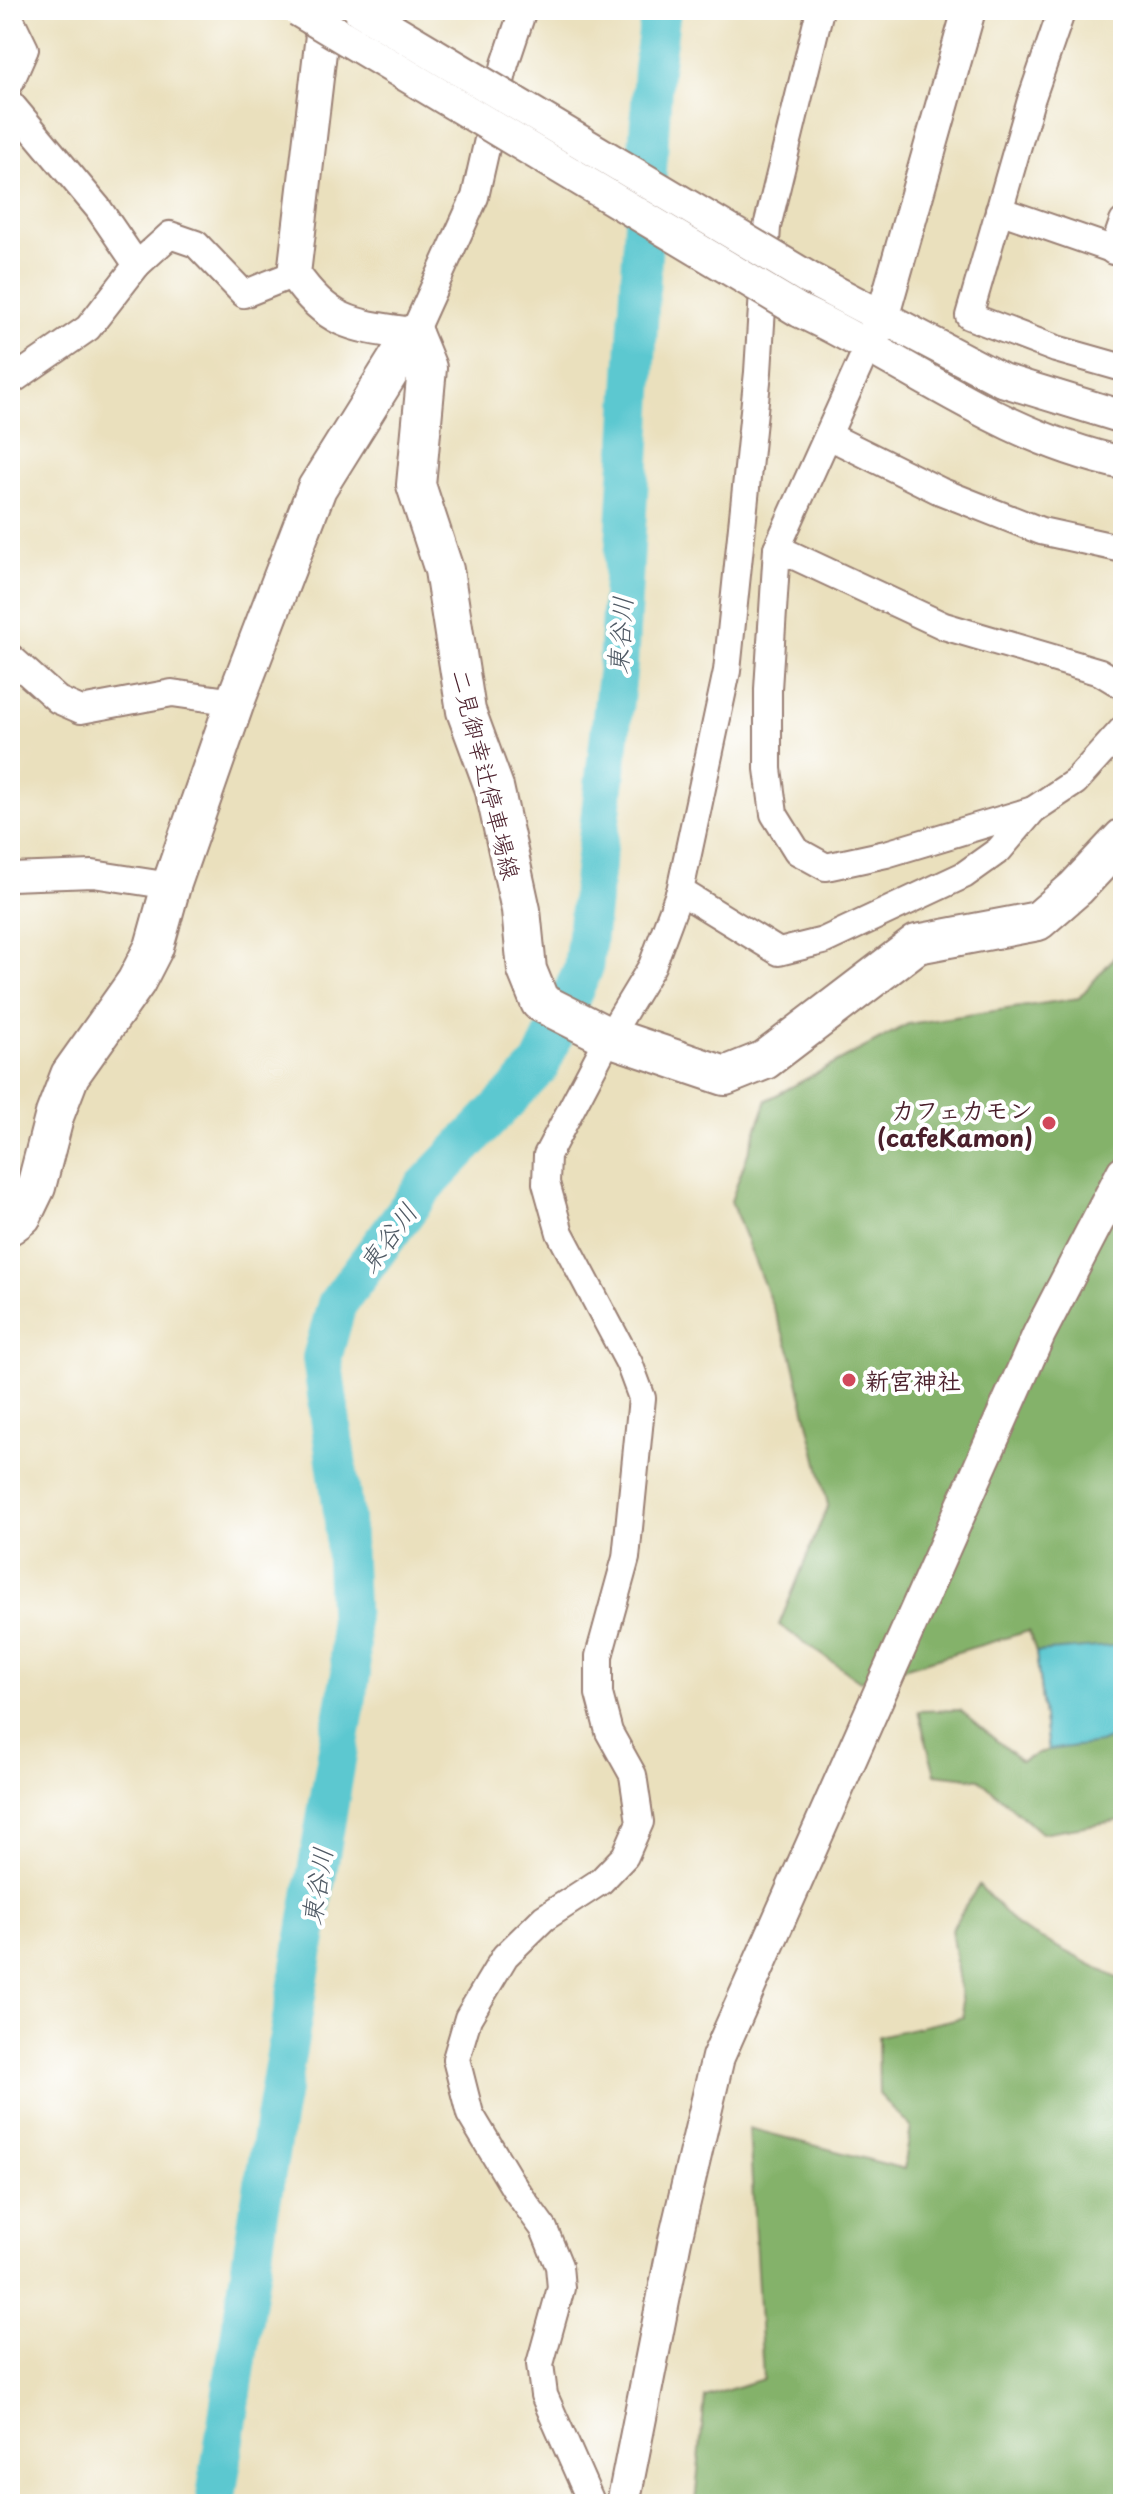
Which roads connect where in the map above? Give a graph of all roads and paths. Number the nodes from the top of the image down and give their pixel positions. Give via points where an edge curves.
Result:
1 (298, 10) edge
2 (314, 10) edge
3 (360, 10) edge
4 (523, 10) edge
5 (820, 10) edge
6 (969, 10) edge
7 (1062, 10) edge
8 (10, 18) edge
9 (10, 83) edge
10 (10, 103) edge
11 (999, 210) junction
12 (1123, 222) edge
13 (1118, 252) edge
14 (137, 265) junction
15 (294, 274) junction
16 (876, 330) junction
17 (413, 334) junction
18 (1123, 368) edge
19 (10, 382) edge
20 (1123, 417) edge
21 (829, 436) junction
22 (1123, 463) edge
23 (777, 548) junction
24 (1123, 549) edge
25 (10, 657) edge
26 (1123, 686) edge
27 (235, 702) junction
28 (1123, 729) edge
29 (1033, 810) junction
30 (1123, 838) edge
31 (10, 877) edge
32 (171, 886) junction
33 (680, 891) junction
34 (609, 1037) junction
35 (1123, 1172) edge
36 (10, 1225) edge
37 (592, 2504) edge
38 (623, 2504) edge

1 - 16 street, bridge via 800,311
2 - 15 street via 322,35
3 - 16 street, bridge via 810,279
4 - 17 street via 505,64 475,197
5 - 33 street via 767,227 758,372 727,671
6 - 16 street
7 - 11 street
8 - 9 street via 25,49
10 - 14 street via 98,208
11 - 13 street
11 - 18 street via 969,316
12 - 13 street
14 - 15 street via 170,235 196,244 244,294
14 - 19 street via 88,328
15 - 17 street via 313,302 354,326
16 - 20 street via 1002,380
16 - 21 street
16 - 22 street via 970,406 1071,452
17 - 27 main road via 317,488
17 - 34 main road, 二見御幸辻停車場線 via 427,368 416,485 444,570 466,711 494,787 521,910 527,970 540,1002
21 - 23 street
21 - 24 street via 940,491 1041,531
23 - 26 street via 944,626 1100,672
23 - 29 street via 768,769 774,814 797,851 826,867
25 - 27 street via 58,700 81,710 172,693
27 - 32 main road
28 - 29 street via 1075,782
29 - 33 street via 999,850 964,875 823,941 779,952
30 - 34 main road, 二見御幸辻停車場線 via 1038,921 917,944 765,1060 725,1076
31 - 32 street via 93,874
32 - 36 main road via 154,947 136,982 70,1075 36,1187 22,1216
33 - 34 street via 652,966
34 - 37 street via 547,1155 546,1183 560,1233 642,1398 626,1558 599,1656 609,1732 633,1775 640,1822 625,1856 601,1881 544,1918 505,1956 468,2018 456,2059 470,2114 544,2229 559,2266 561,2288 540,2364 544,2395
35 - 38 street via 1039,1334 718,2057 675,2240

